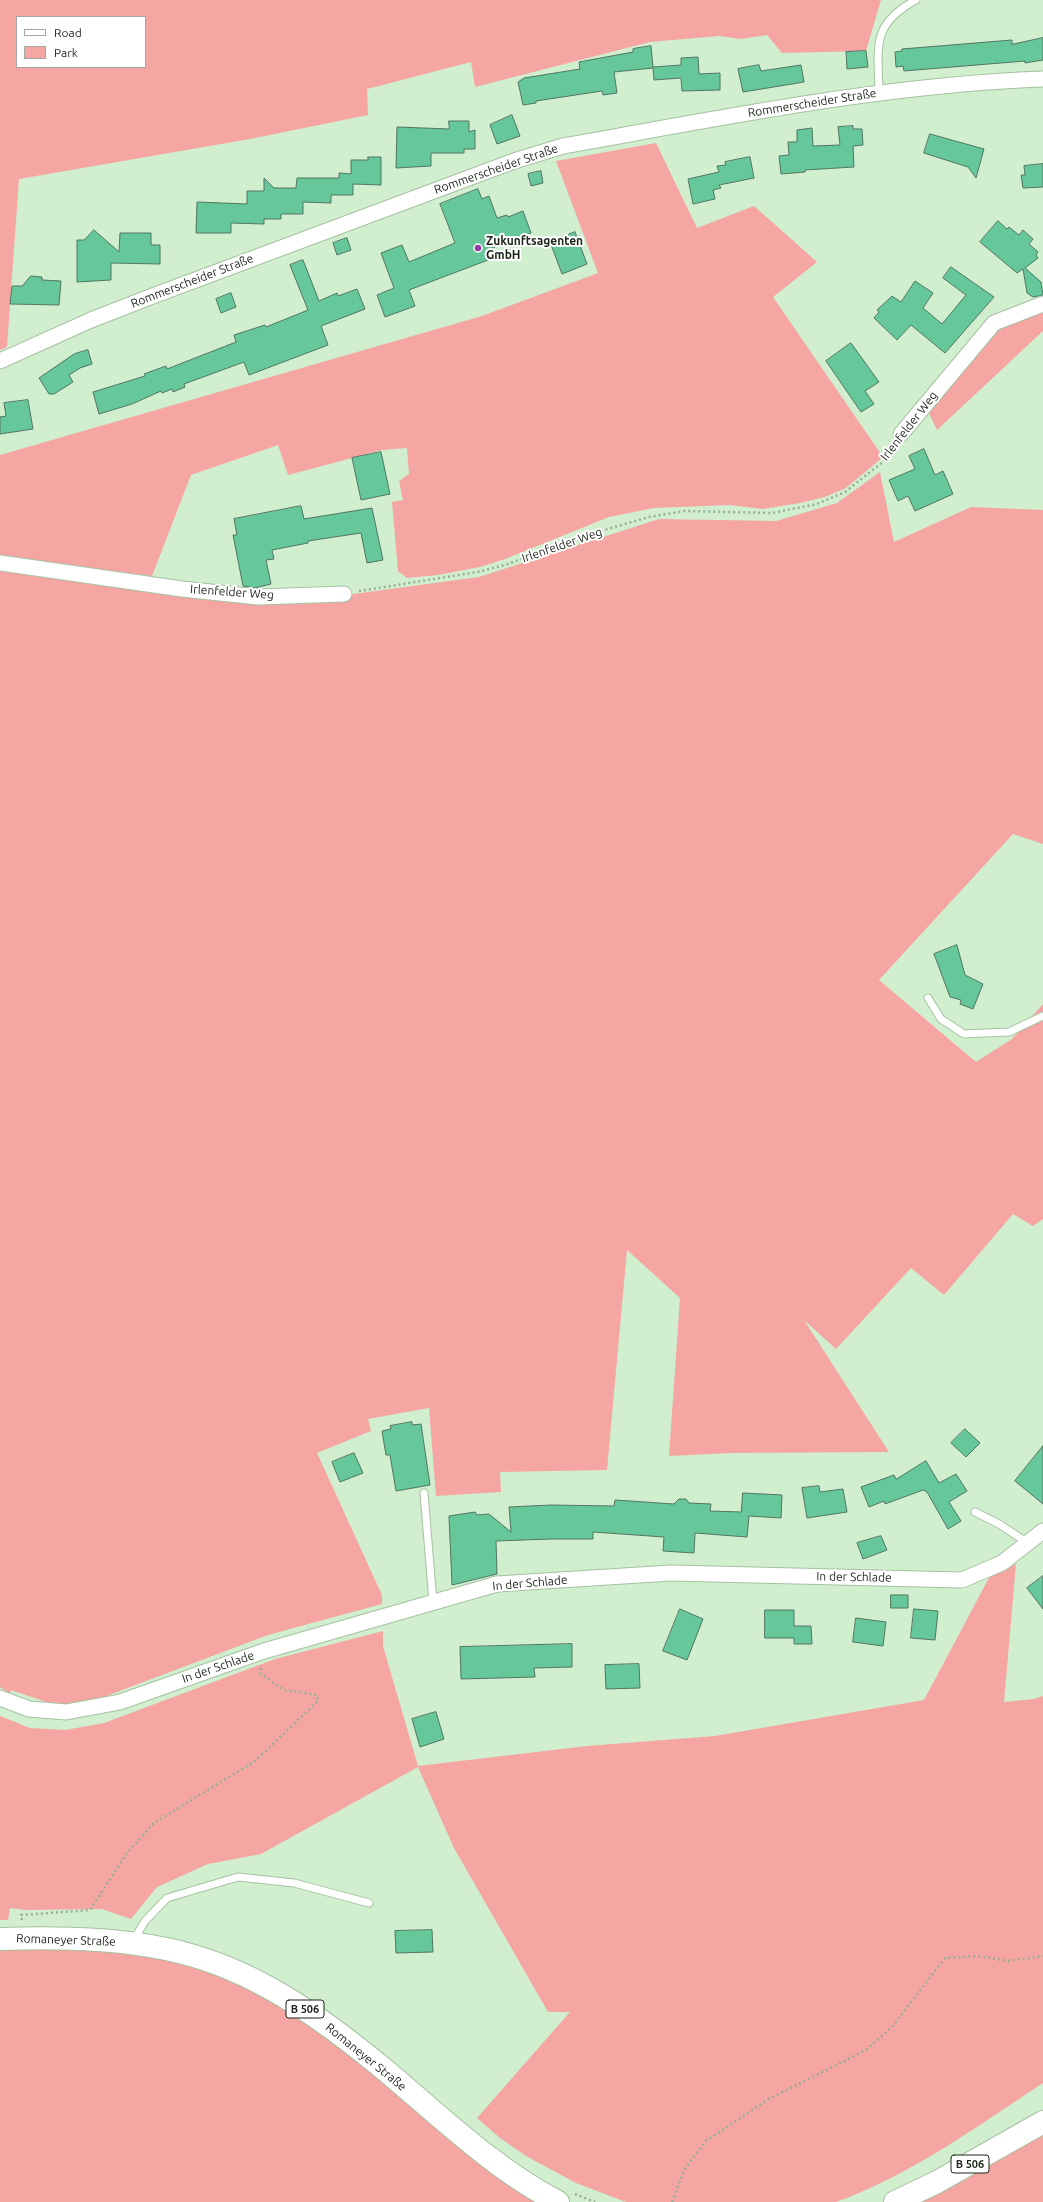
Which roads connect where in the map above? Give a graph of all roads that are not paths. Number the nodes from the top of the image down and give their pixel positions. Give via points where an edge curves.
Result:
1 (916, 0) edge
2 (1043, 79) edge
3 (879, 92) junction
4 (1043, 304) edge
5 (0, 361) edge
6 (901, 434) road end
7 (0, 563) edge
8 (344, 594) road end
9 (928, 998) dead end
10 (1043, 1016) edge
11 (424, 1493) dead end
12 (975, 1512) dead end
13 (1043, 1531) edge
14 (1028, 1543) junction
15 (433, 1602) junction
16 (0, 1698) edge
17 (370, 1903) dead end
18 (0, 1939) edge
19 (132, 1943) junction
20 (1043, 2122) edge
21 (558, 2202) edge
22 (895, 2202) edge

1 - 3 lane via 890,17 878,42
2 - 3 street, Rommerscheider Straße
3 - 5 street, Rommerscheider Straße via 563,146 514,161 150,297
4 - 6 street, Irlenfelder Weg via 994,323
7 - 8 street, Irlenfelder Weg via 258,597
9 - 10 lane via 941,1019 964,1034 1009,1032
11 - 15 lane
12 - 14 lane
13 - 14 street, In der Schlade
14 - 15 street, In der Schlade via 1002,1563 962,1580 671,1573 497,1584
15 - 16 street, In der Schlade via 264,1651 120,1702 66,1712 30,1709
17 - 19 lane, Romaneyer Straße via 294,1883 238,1877 168,1898 145,1921
18 - 19 main road, Romaneyer Straße / B 506
19 - 21 main road, Romaneyer Straße / B 506 via 163,1948 209,1961 259,1982 292,2001 344,2037 500,2167 524,2184
20 - 22 main road, B 506 via 937,2182

